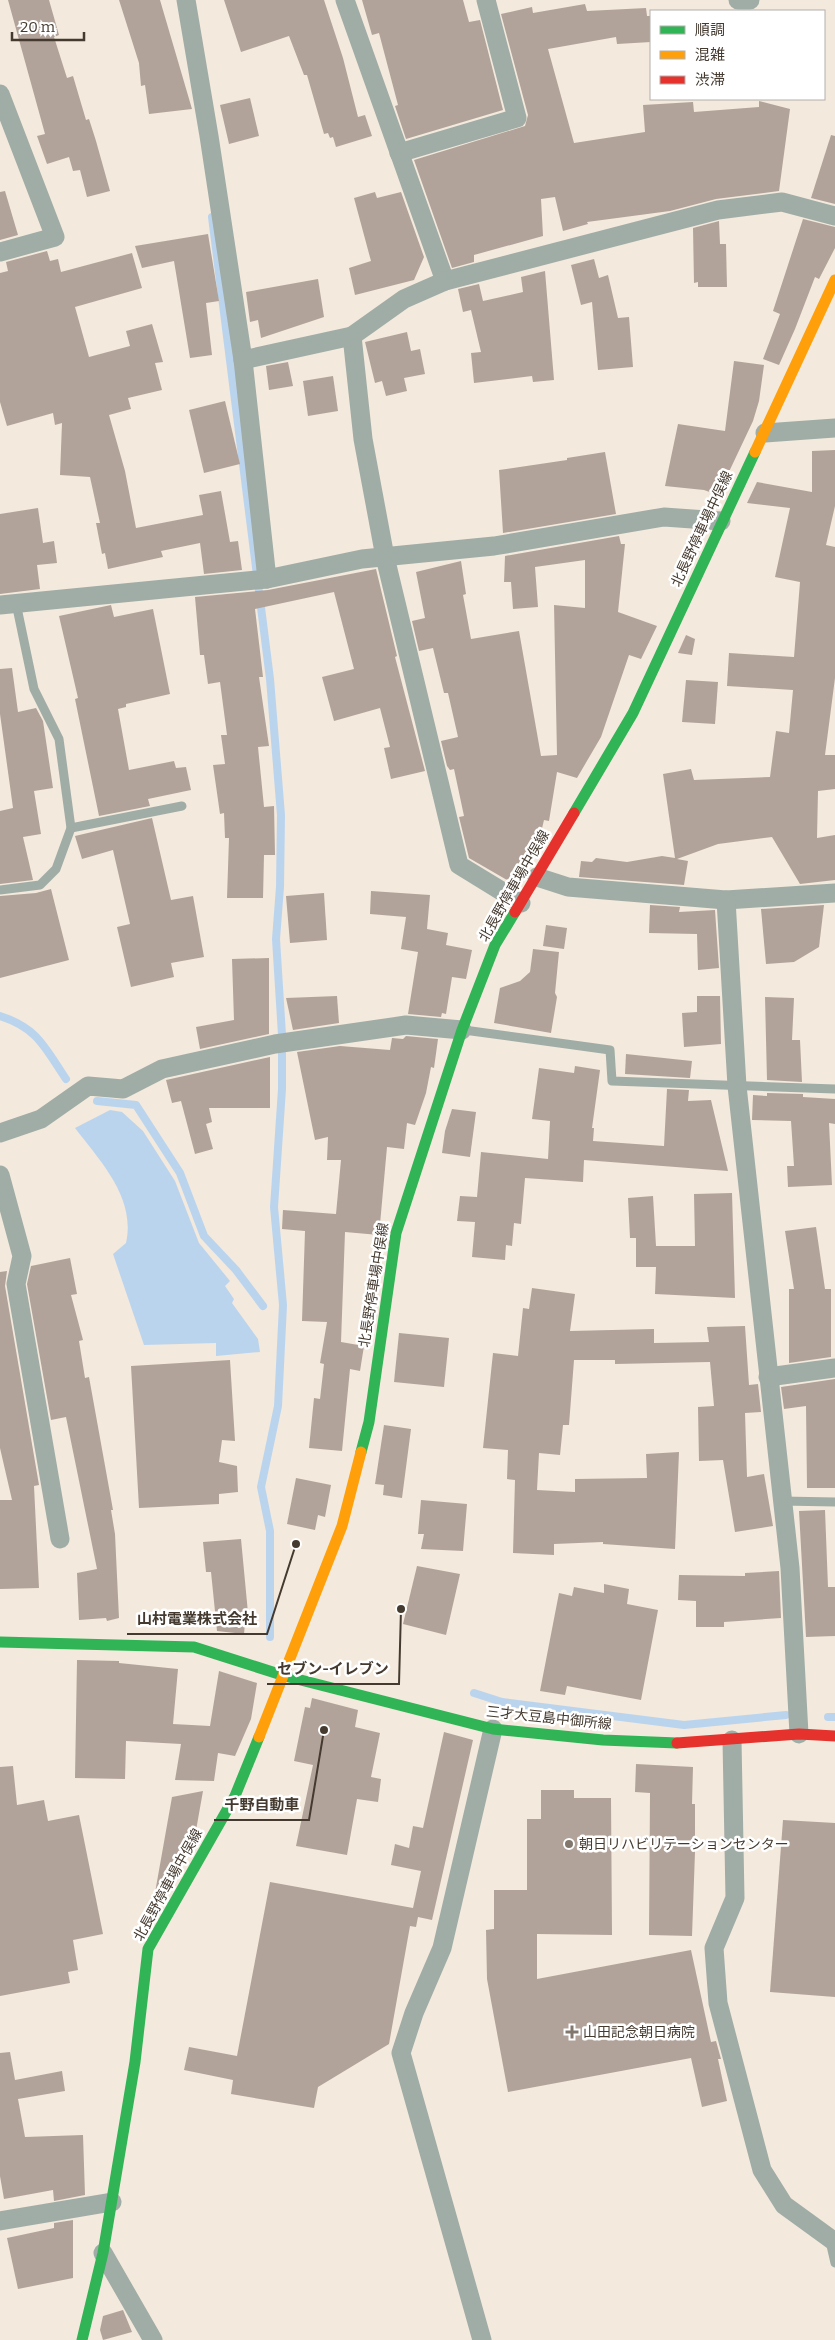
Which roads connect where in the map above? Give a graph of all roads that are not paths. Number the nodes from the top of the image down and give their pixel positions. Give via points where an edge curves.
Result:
1 (186, 0) edge
2 (345, 0) edge
3 (486, 0) edge
4 (738, 0) edge
5 (750, 0) edge
6 (0, 94) edge
7 (399, 153) junction
8 (835, 216) edge
9 (0, 252) edge
10 (835, 280) edge
11 (445, 281) junction
12 (352, 336) junction
13 (243, 360) junction
14 (835, 428) edge
15 (765, 433) junction
16 (721, 521) junction
17 (385, 557) junction
18 (266, 579) junction
19 (8, 604) edge
20 (182, 806) dead end
21 (71, 828) junction
22 (537, 877) junction
23 (0, 890) edge
24 (835, 893) edge
25 (726, 900) junction
26 (521, 903) junction
27 (462, 1030) junction
28 (737, 1086) junction
29 (835, 1089) edge
30 (0, 1133) edge
31 (0, 1175) edge
32 (835, 1368) edge
33 (768, 1377) junction
34 (782, 1500) junction
35 (835, 1502) edge
36 (60, 1539) dead end
37 (0, 1642) edge
38 (285, 1676) junction
39 (494, 1729) junction
40 (799, 1734) junction
41 (835, 1736) edge
42 (732, 1740) junction
43 (112, 2202) junction
44 (0, 2221) edge
45 (832, 2240) edge
46 (103, 2253) junction
47 (835, 2263) edge
48 (82, 2340) edge
49 (153, 2340) edge
50 (482, 2340) edge

1 - 13 street
2 - 7 street
3 - 7 street via 517,118
4 - 5 street
6 - 9 street via 55,237
7 - 11 street
8 - 11 street via 782,202 718,210
10 - 15 main road, 北長野停車場中俣線
11 - 12 street via 404,299
12 - 13 street
12 - 17 street via 363,439
13 - 18 street
14 - 15 street
15 - 16 main road, 北長野停車場中俣線
16 - 17 street via 664,518 494,546
16 - 22 main road, 北長野停車場中俣線 via 634,713
17 - 18 street
17 - 26 street via 459,865
18 - 19 street
19 - 21 lane via 34,689 59,739
20 - 21 lane
21 - 23 lane via 56,869 40,885
22 - 25 street via 568,887
22 - 26 main road, 北長野停車場中俣線
24 - 25 street
25 - 28 street
26 - 27 main road, 北長野停車場中俣線 via 496,945
27 - 28 lane via 610,1050 612,1080
27 - 30 street via 406,1025 282,1043 162,1069 123,1089 88,1086 42,1119
27 - 38 main road, 北長野停車場中俣線 via 396,1233 369,1422 342,1526
28 - 29 lane
28 - 33 street
31 - 36 street via 22,1256 16,1284
32 - 33 street
33 - 34 street
34 - 35 lane
34 - 40 street via 790,1568
37 - 38 main road, 三才大豆島中御所線 via 194,1647
38 - 39 main road, 三才大豆島中御所線
38 - 43 main road, 北長野停車場中俣線 via 236,1796 148,1949 135,2062
39 - 42 main road, 三才大豆島中御所線 via 678,1743
39 - 50 street via 442,1948 401,2053
40 - 41 main road, 三才大豆島中御所線
40 - 42 main road, 三才大豆島中御所線
42 - 45 street via 735,1898 714,1948 718,2003 762,2170 784,2204
43 - 44 street
43 - 46 main road, 北長野停車場中俣線
45 - 47 lane
46 - 48 main road, 北長野停車場中俣線
46 - 49 street

